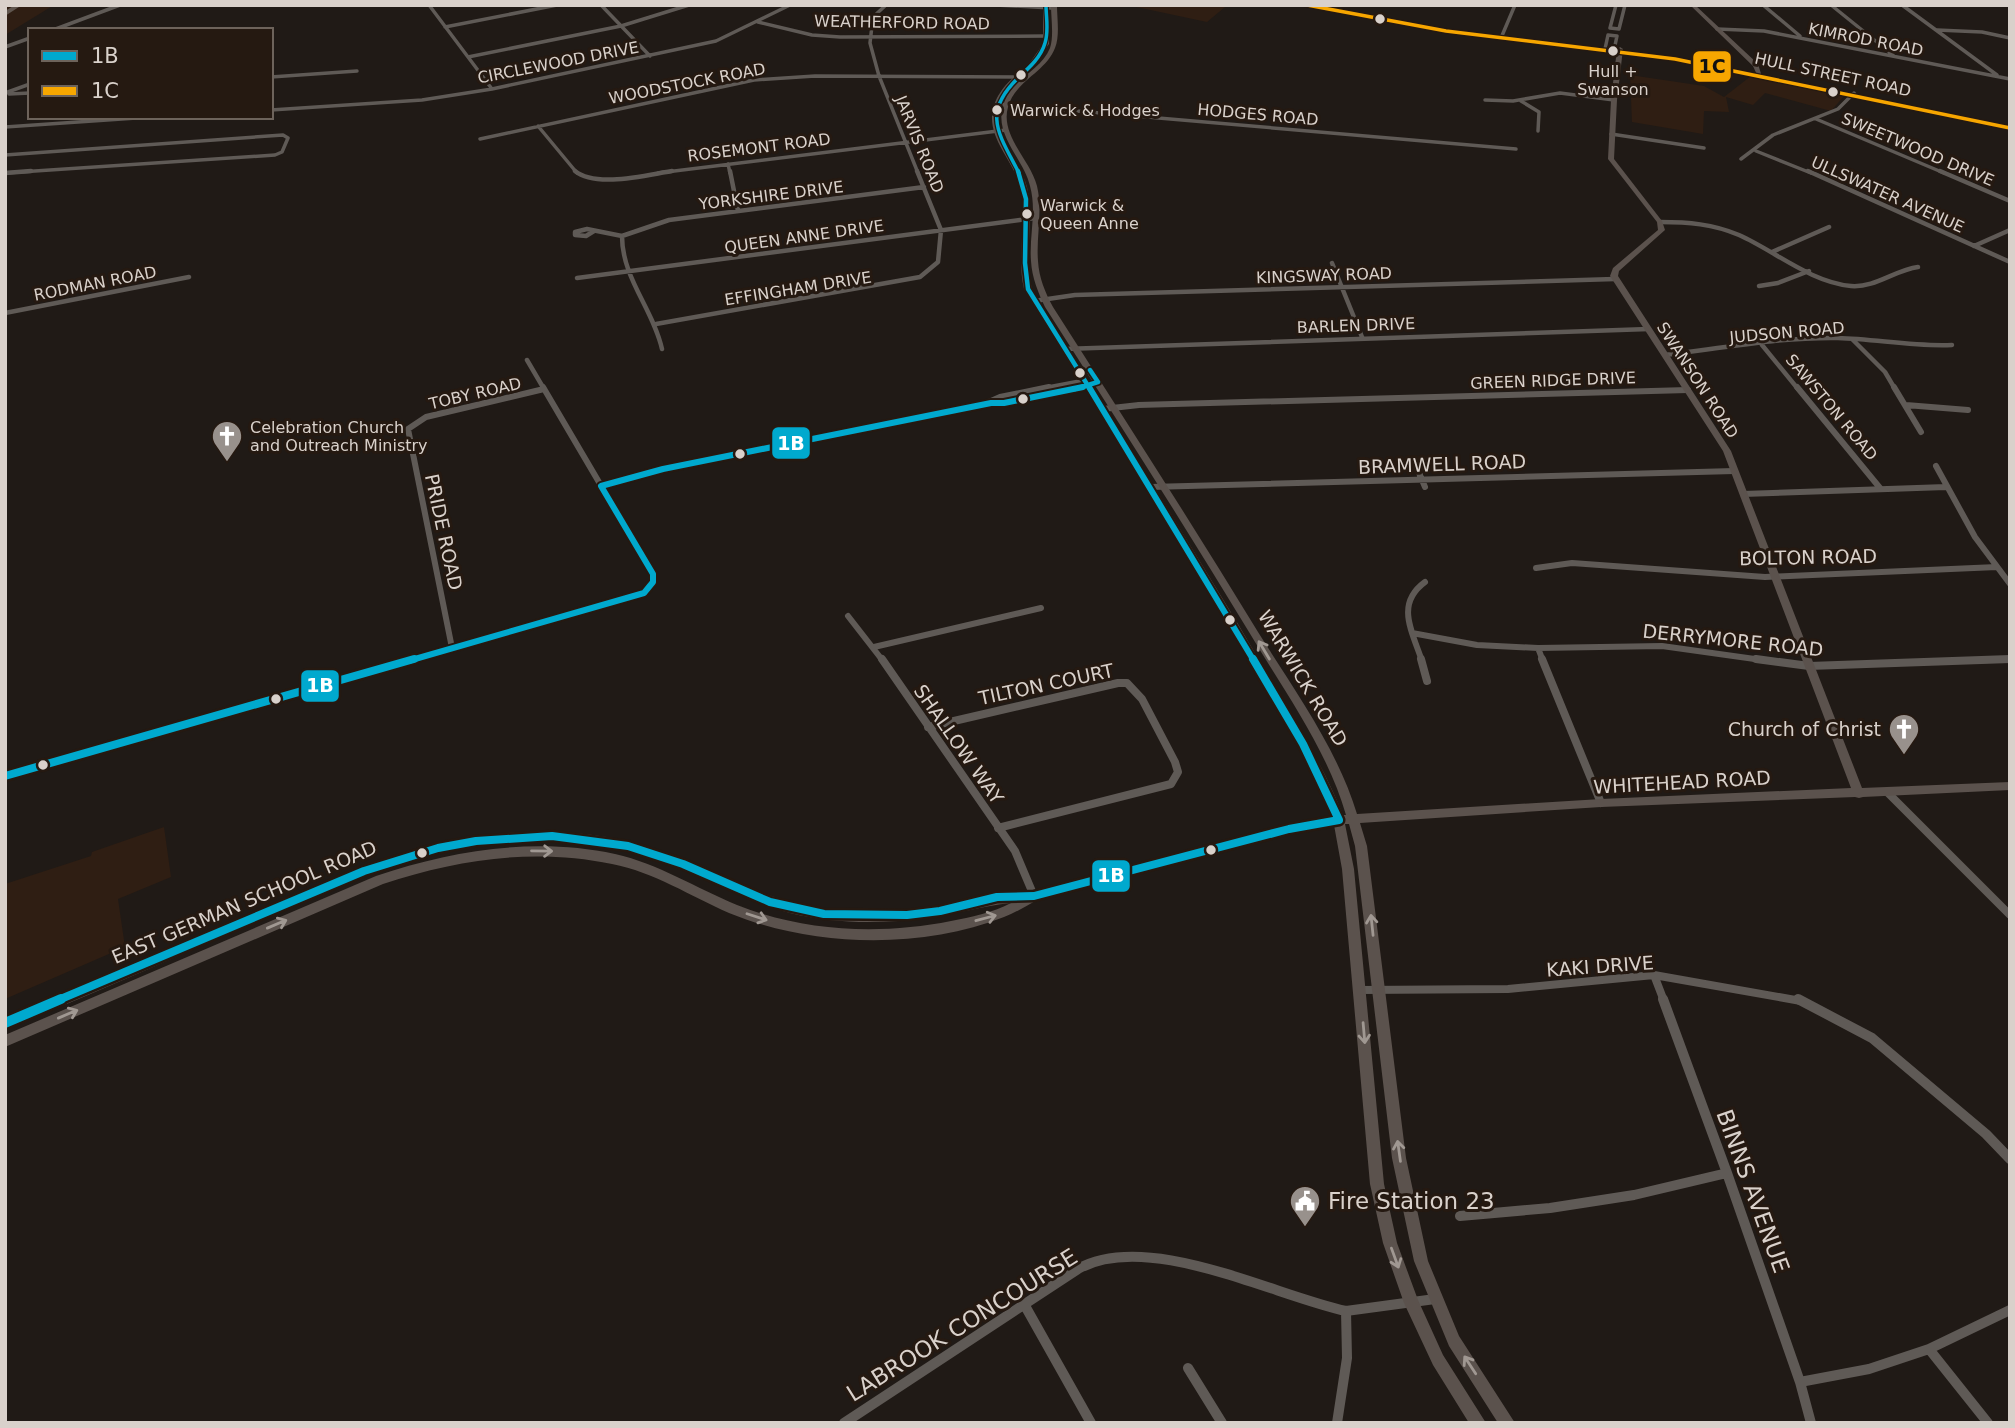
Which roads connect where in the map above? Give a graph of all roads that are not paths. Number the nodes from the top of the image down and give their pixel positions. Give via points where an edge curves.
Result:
1 (11, 5) edge
2 (19, 5) edge
3 (120, 5) edge
4 (429, 5) edge
5 (556, 5) edge
6 (601, 5) edge
7 (689, 5) edge
8 (789, 5) edge
9 (886, 5) edge
10 (996, 5) edge
11 (1306, 5) edge
12 (1319, 5) edge
13 (1515, 5) edge
14 (1616, 5) edge
15 (1625, 5) edge
16 (1692, 5) edge
17 (1763, 5) edge
18 (1831, 5) edge
19 (1902, 5) edge
20 (1050, 6) edge
21 (5, 11) edge
22 (758, 22) junction
23 (621, 26) junction
24 (445, 27) junction
25 (58, 28) edge
26 (1717, 29) junction
27 (1936, 30) junction
28 (1047, 36) junction
29 (870, 37) junction
30 (1502, 37) junction
31 (2010, 38) edge
32 (28, 39) edge
33 (1802, 39) junction
34 (5, 47) edge
35 (1605, 48) junction
36 (1617, 49) junction
37 (650, 56) junction
38 (468, 57) junction
39 (1895, 57) junction
40 (357, 71) dead end
41 (1760, 74) junction
42 (879, 76) junction
43 (273, 77) edge
44 (1023, 77) junction
45 (2000, 78) junction
46 (2010, 79) edge
47 (28, 85) edge
48 (492, 89) junction
49 (28, 93) edge
50 (5, 94) edge
51 (1853, 94) junction
52 (1485, 100) dead end
53 (1520, 100) junction
54 (1614, 100) junction
55 (1002, 105) junction
56 (273, 110) edge
57 (122, 119) edge
58 (1816, 119) junction
59 (538, 126) junction
60 (2010, 126) edge
61 (5, 127) edge
62 (1002, 130) junction
63 (1538, 131) dead end
64 (1611, 134) junction
65 (480, 139) dead end
66 (907, 141) junction
67 (1704, 148) dead end
68 (1516, 149) dead end
69 (1756, 151) junction
70 (5, 155) edge
71 (1741, 159) dead end
72 (728, 164) junction
73 (5, 173) edge
74 (925, 187) junction
75 (2010, 201) edge
76 (738, 211) junction
77 (1035, 218) junction
78 (1024, 219) junction
79 (1660, 222) junction
80 (1829, 227) dead end
81 (941, 230) junction
82 (2010, 230) edge
83 (594, 231) dead end
84 (622, 236) junction
85 (1974, 246) junction
86 (1772, 252) junction
87 (938, 262) joint
88 (2010, 262) edge
89 (1332, 263) dead end
90 (1918, 267) dead end
91 (1809, 271) junction
92 (627, 272) junction
93 (189, 277) dead end
94 (577, 278) dead end
95 (1615, 279) junction
96 (1759, 286) dead end
97 (1342, 287) junction
98 (1044, 299) junction
99 (1034, 301) junction
100 (5, 313) edge
101 (656, 324) junction
102 (1649, 329) junction
103 (1362, 337) junction
104 (1851, 339) junction
105 (1762, 345) junction
106 (1952, 345) dead end
107 (1076, 348) junction
108 (662, 349) dead end
109 (1064, 349) junction
110 (1665, 355) junction
111 (527, 360) dead end
112 (1092, 383) junction
113 (544, 389) junction
114 (1688, 390) junction
115 (1906, 405) junction
116 (1109, 409) junction
117 (1968, 410) dead end
118 (413, 424) joint
119 (1922, 432) dead end
120 (1414, 461) dead end
121 (1936, 466) dead end
122 (1734, 471) junction
123 (1422, 480) junction
124 (601, 486) junction
125 (1164, 486) junction
126 (1150, 487) junction
127 (1425, 487) dead end
128 (1946, 487) junction
129 (1880, 488) junction
130 (1743, 494) junction
131 (1997, 567) junction
132 (1536, 568) dead end
133 (1776, 576) junction
134 (1425, 582) dead end
135 (2010, 584) edge
136 (1041, 608) dead end
137 (848, 616) dead end
138 (1412, 633) junction
139 (874, 647) junction
140 (453, 648) junction
141 (1538, 648) junction
142 (2010, 659) edge
143 (1809, 666) junction
144 (1427, 681) dead end
145 (928, 727) junction
146 (5, 776) edge
147 (2010, 786) edge
148 (1887, 792) junction
149 (1859, 793) junction
150 (1601, 803) junction
151 (1355, 819) junction
152 (1339, 820) junction
153 (998, 828) junction
154 (319, 891) junction
155 (1034, 896) junction
156 (322, 904) junction
157 (2010, 915) edge
158 (1654, 975) junction
159 (1379, 988) junction
160 (1360, 990) junction
161 (5, 1023) edge
162 (5, 1041) edge
163 (2010, 1159) edge
164 (1727, 1173) junction
165 (1460, 1216) dead end
166 (1436, 1299) junction
167 (1411, 1303) junction
168 (1024, 1304) junction
169 (2010, 1310) edge
170 (1346, 1311) junction
171 (1929, 1349) junction
172 (1188, 1368) dead end
173 (1800, 1382) junction
174 (844, 1423) edge
175 (1091, 1423) edge
176 (1222, 1423) edge
177 (1337, 1423) edge
178 (1478, 1423) edge
179 (1507, 1423) edge
180 (1811, 1423) edge
181 (1988, 1423) edge

1 - 21 main road
2 - 21 main road
3 - 25 street
4 - 24 street
5 - 24 street
6 - 23 street
7 - 23 street
8 - 22 street, CIRCLEWOOD DRIVE
9 - 29 street via 873,16
10 - 20 street
11 - 30 main road, HULL STREET ROAD
12 - 30 main road, HULL STREET ROAD
13 - 30 street
14 - 15 street via 1610,28 1614,30 1619,29
16 - 26 street
17 - 33 street
18 - 39 street
19 - 27 street
20 - 28 street
20 - 44 street via 1052,50
22 - 29 street, WEATHERFORD ROAD via 812,35
22 - 37 street, CIRCLEWOOD DRIVE via 716,41
23 - 37 street
23 - 38 street
24 - 38 street
26 - 33 street, KIMROD ROAD
26 - 41 street
27 - 31 street
27 - 45 street
28 - 29 street, WEATHERFORD ROAD
28 - 44 street
29 - 42 street, JARVIS ROAD
30 - 35 main road, HULL STREET ROAD
32 - 34 street
33 - 39 street, KIMROD ROAD
35 - 36 main road, HULL STREET ROAD
35 - 36 street via 1608,35 1613,34
36 - 41 main road, HULL STREET ROAD
36 - 54 street
37 - 48 street, CIRCLEWOOD DRIVE
38 - 48 street
39 - 45 street, KIMROD ROAD
40 - 43 street
41 - 51 main road, HULL STREET ROAD
42 - 44 street, WOODSTOCK ROAD
42 - 59 street, WOODSTOCK ROAD via 754,80
42 - 66 street, JARVIS ROAD
44 - 55 street via 1007,87
45 - 46 street, KIMROD ROAD
47 - 50 street
48 - 56 street, CIRCLEWOOD DRIVE via 422,100
49 - 50 street
51 - 58 street via 1842,108
51 - 60 main road, HULL STREET ROAD
52 - 53 street
53 - 54 street via 1560,93
53 - 63 street via 1539,112
54 - 64 street
55 - 62 street, WARWICK ROAD via 995,118
55 - 68 street, HODGES ROAD
57 - 61 street
58 - 69 street via 1773,134
58 - 75 street, SWEETWOOD DRIVE
59 - 65 street, WOODSTOCK ROAD
59 - 72 street, ROSEMONT ROAD via 584,178 602,180
62 - 66 street, ROSEMONT ROAD
62 - 77 street, WARWICK ROAD via 1031,177
62 - 78 street, WARWICK ROAD via 1022,178
64 - 67 street
64 - 79 street via 1613,162
66 - 72 street, ROSEMONT ROAD
66 - 74 street, JARVIS ROAD
69 - 71 street
69 - 85 street, ULLSWATER AVENUE
70 - 73 street via 288,138 282,152 275,155
72 - 76 street
74 - 76 street, YORKSHIRE DRIVE
74 - 81 street, JARVIS ROAD
76 - 84 street, YORKSHIRE DRIVE via 669,220
77 - 78 street, QUEEN ANNE DRIVE
77 - 98 street, WARWICK ROAD via 1034,272
78 - 81 street, QUEEN ANNE DRIVE
78 - 99 street, WARWICK ROAD via 1022,266
79 - 86 street via 1716,227
79 - 95 street via 1661,234 1616,270
80 - 86 street
81 - 87 street, JARVIS ROAD
81 - 92 street, QUEEN ANNE DRIVE
82 - 85 street
83 - 84 street
84 - 92 street
85 - 88 street, ULLSWATER AVENUE
86 - 91 street
87 - 101 street, EFFINGHAM DRIVE via 920,277 892,284
89 - 97 street
90 - 91 street via 1857,286 1837,284
91 - 96 street via 1778,284
92 - 94 street, QUEEN ANNE DRIVE
92 - 101 street
93 - 100 street, RODMAN ROAD
95 - 97 street, KINGSWAY ROAD
95 - 102 street, SWANSON ROAD
97 - 98 street, KINGSWAY ROAD
97 - 103 street
98 - 99 street, KINGSWAY ROAD
98 - 107 street, WARWICK ROAD
99 - 109 street, WARWICK ROAD
101 - 108 street
102 - 103 street, BARLEN DRIVE
102 - 110 street, SWANSON ROAD
103 - 107 street, BARLEN DRIVE
104 - 105 street, JUDSON ROAD
104 - 106 street, JUDSON ROAD
104 - 115 street via 1885,372
105 - 110 street, JUDSON ROAD
105 - 129 street, SAWSTON ROAD
107 - 109 street, BARLEN DRIVE
107 - 112 street, WARWICK ROAD
109 - 112 street, WARWICK ROAD
110 - 114 street, SWANSON ROAD
111 - 113 street
112 - 116 street, WARWICK ROAD
112 - 124 street via 663,469
113 - 118 street, TOBY ROAD
113 - 124 street
114 - 116 street, GREEN RIDGE DRIVE
114 - 122 street, SWANSON ROAD via 1727,451
115 - 117 street
115 - 119 street
116 - 125 street, WARWICK ROAD
116 - 126 street, WARWICK ROAD
118 - 140 street, PRIDE ROAD via 407,434
120 - 123 street
121 - 128 street
122 - 123 street, BRAMWELL ROAD
122 - 130 street, SWANSON ROAD
123 - 125 street, BRAMWELL ROAD
123 - 127 street
124 - 140 street via 653,574 649,588 635,597
125 - 126 street, BRAMWELL ROAD
151 -> 125 street, WARWICK ROAD via 1318,738
126 - 152 street, WARWICK ROAD via 1303,744
128 - 129 street
128 - 131 street
129 - 130 street
130 - 133 street, SWANSON ROAD
131 - 133 street, BOLTON ROAD
131 - 135 street
132 - 133 street, BOLTON ROAD via 1572,562
133 - 143 street, SWANSON ROAD
134 - 138 street via 1408,599
136 - 139 street
137 - 139 street, SHALLOW WAY
138 - 141 street, DERRYMORE ROAD via 1477,645
138 - 144 street
139 - 145 street, SHALLOW WAY
140 - 146 street
141 - 143 street, DERRYMORE ROAD via 1662,646
141 - 150 street
142 - 143 street, DERRYMORE ROAD
143 - 149 street, SWANSON ROAD
145 - 153 street, SHALLOW WAY
145 - 153 street, TILTON COURT via 1118,683 1127,683 1142,699 1175,762 1178,772 1171,785
147 - 148 street, WHITEHEAD ROAD
148 - 149 street, WHITEHEAD ROAD
148 - 157 street
149 - 150 street, WHITEHEAD ROAD
150 - 151 street, WHITEHEAD ROAD
151 - 152 street, EAST GERMAN SCHOOL ROAD
159 -> 151 street, WARWICK ROAD via 1368,885
152 - 155 street, EAST GERMAN SCHOOL ROAD
152 - 160 street, WARWICK ROAD
153 - 155 street, SHALLOW WAY via 1025,870
154 - 155 street, EAST GERMAN SCHOOL ROAD via 383,864 440,847 534,835 633,847 758,899 831,915 905,916 997,897
154 - 156 street
154 - 161 street, EAST GERMAN SCHOOL ROAD
156 -> 155 street, EAST GERMAN SCHOOL ROAD via 419,867 474,855 530,850 625,862 664,874 756,917 847,934 944,928 999,914
162 -> 156 street, EAST GERMAN SCHOOL ROAD
158 - 159 street, KAKI DRIVE via 1508,989
158 - 163 street, KAKI DRIVE via 1797,999 1872,1038
158 - 164 street, BINNS AVENUE
159 - 160 street, KAKI DRIVE
166 -> 159 street, WARWICK ROAD via 1421,1261 1399,1158
160 -> 167 street, WARWICK ROAD via 1377,1184 1390,1243
164 - 165 street via 1634,1195
164 - 173 street, BINNS AVENUE
166 - 167 street
179 -> 166 street, WARWICK ROAD via 1454,1341
167 - 170 street
167 - 178 street, WARWICK ROAD via 1438,1360
168 - 170 street, LABROOK CONCOURSE via 1083,1266 1142,1257 1176,1262
168 - 174 street, LABROOK CONCOURSE
168 - 175 street
169 - 171 street
170 - 177 street via 1348,1358
171 - 173 street via 1869,1369
171 - 181 street
172 - 176 street
173 - 180 street, BINNS AVENUE

